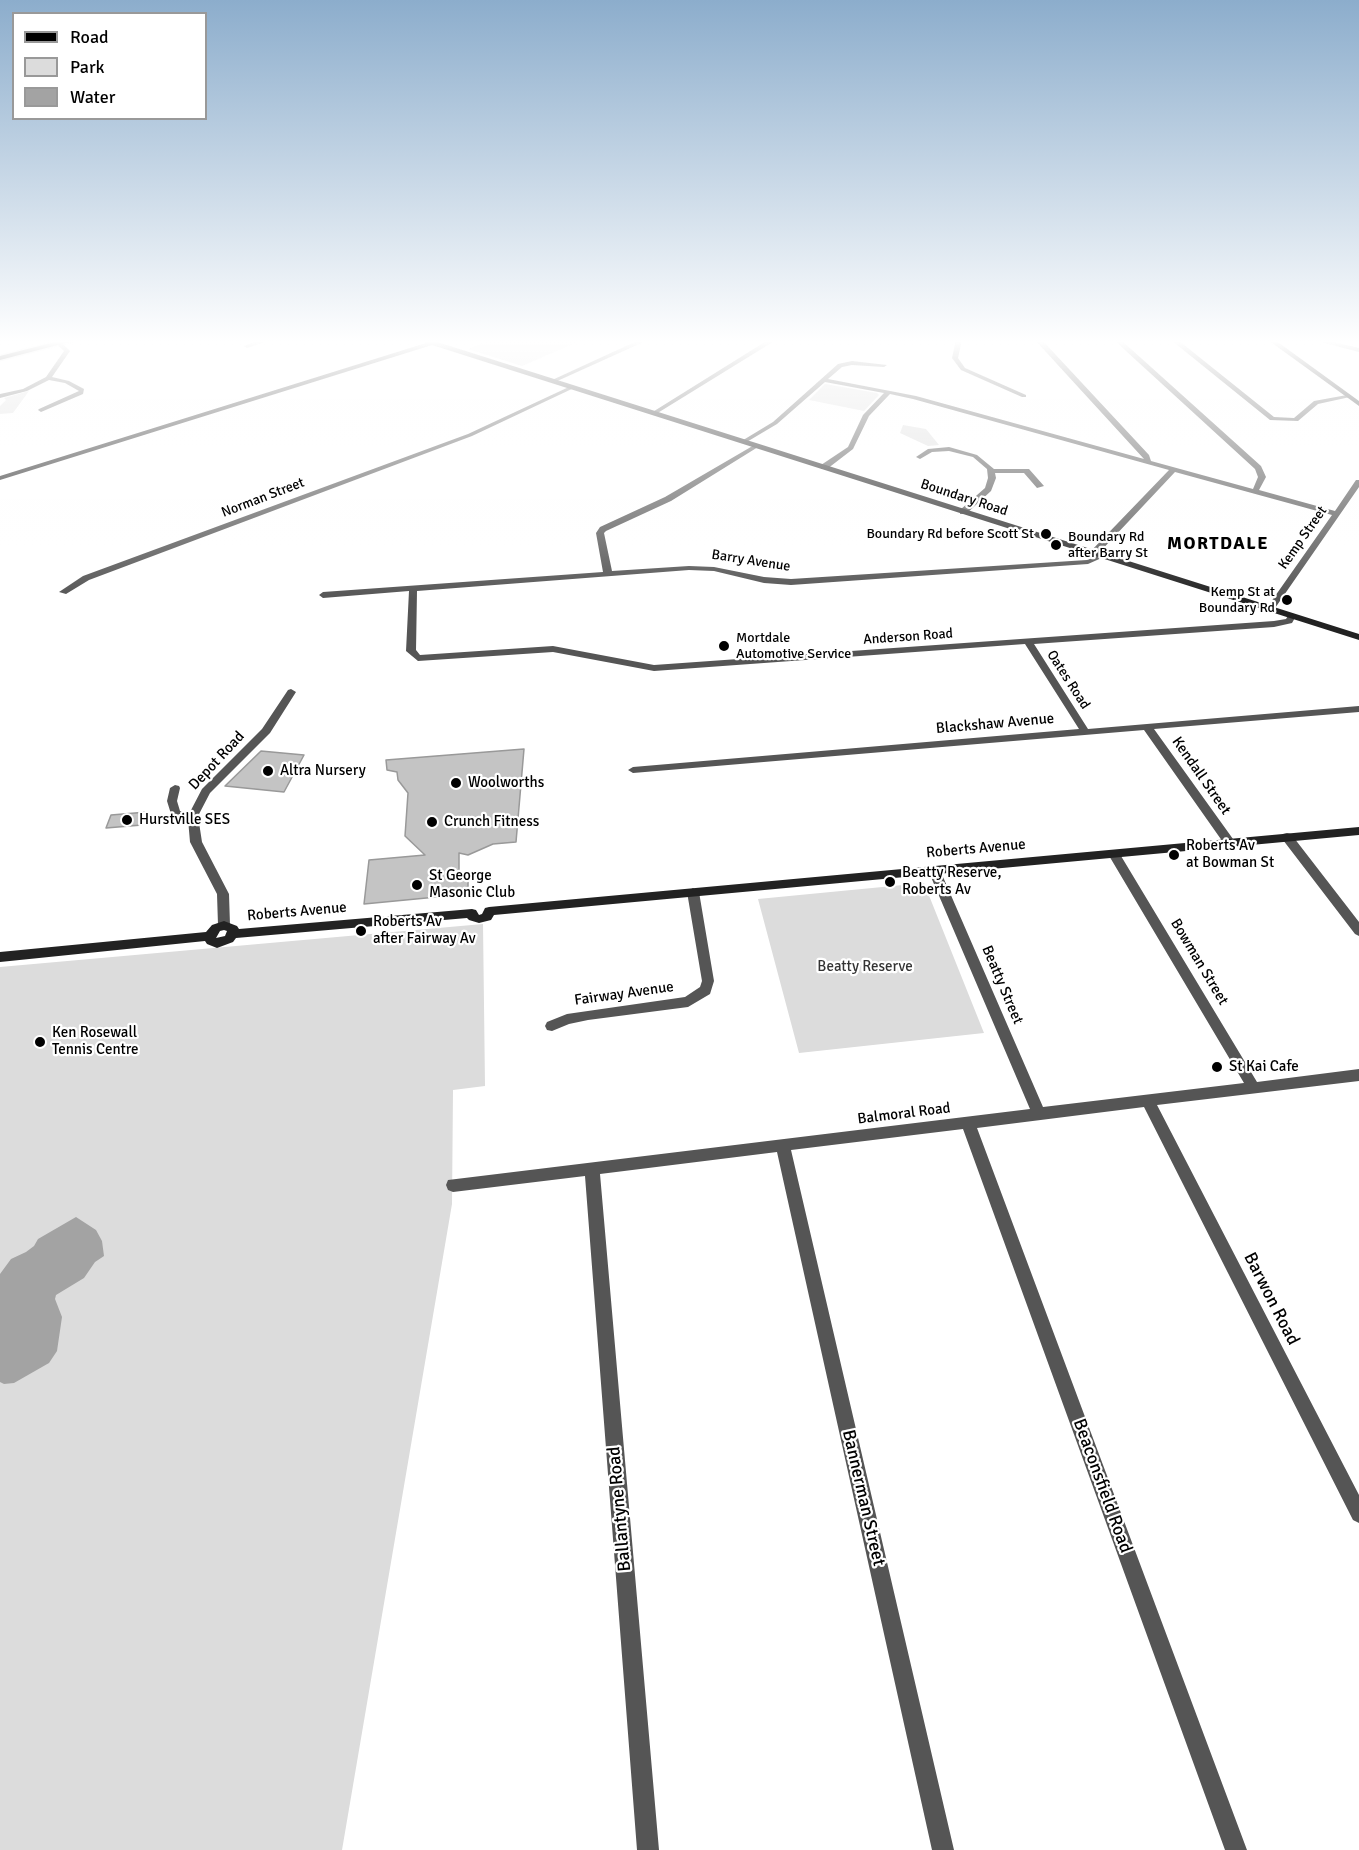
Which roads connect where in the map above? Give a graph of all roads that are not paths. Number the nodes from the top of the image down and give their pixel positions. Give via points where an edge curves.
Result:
1 (162, 426) edge
2 (489, 426) edge
3 (695, 426) edge
4 (770, 426) edge
5 (861, 426) edge
6 (1018, 426) edge
7 (1119, 426) edge
8 (1211, 426) edge
9 (743, 442) junction
10 (756, 446) junction
11 (920, 457) dead end
12 (1148, 461) junction
13 (824, 467) junction
14 (1174, 469) junction
15 (992, 471) junction
16 (1037, 471) dead end
17 (1028, 472) junction
18 (0, 478) edge
19 (1359, 482) edge
20 (1040, 486) dead end
21 (1255, 491) junction
22 (1346, 500) junction
23 (1356, 503) dead end
24 (963, 512) junction
25 (1336, 514) junction
26 (1098, 554) junction
27 (608, 574) junction
28 (413, 588) junction
29 (63, 592) dead end
30 (323, 595) dead end
31 (1270, 609) junction
32 (1292, 616) junction
33 (1359, 637) edge
34 (1028, 642) junction
35 (291, 692) dead end
36 (1359, 709) edge
37 (1147, 727) junction
38 (1085, 731) junction
39 (633, 770) dead end
40 (175, 788) dead end
41 (194, 816) junction
42 (1359, 831) edge
43 (1287, 837) junction
44 (1229, 842) junction
45 (1114, 854) junction
46 (934, 870) junction
47 (693, 892) junction
48 (229, 930) junction
49 (1359, 931) edge
50 (0, 957) edge
51 (552, 1026) dead end
52 (1359, 1075) edge
53 (1254, 1088) junction
54 (1148, 1101) junction
55 (1040, 1114) junction
56 (968, 1123) junction
57 (783, 1145) junction
58 (592, 1168) junction
59 (453, 1185) dead end
60 (1359, 1514) edge
61 (648, 1850) edge
62 (943, 1850) edge
63 (1236, 1850) edge

1 - 18 street
2 - 29 street, Norman Street via 86,578
3 - 9 street, Boundary Road
4 - 9 street
5 - 13 street via 851,448
6 - 12 street
7 - 12 street
8 - 21 street via 1257,468 1262,477
9 - 10 street, Boundary Road
10 - 13 street, Boundary Road
10 - 27 street via 668,499 603,529 600,533
11 - 15 street via 930,450 949,449 975,456
12 - 14 street
13 - 24 street, Boundary Road
14 - 21 street
14 - 26 street
15 - 17 street
15 - 24 street via 988,489
16 - 17 street
17 - 20 street
19 - 22 street, Kemp Street
21 - 25 street
22 - 23 street
22 - 25 street, Kemp Street
24 - 26 street, Boundary Road
25 - 31 street, Kemp Street
26 - 27 street, Barry Avenue via 1088,562 791,582 706,568
26 - 31 street, Boundary Road
27 - 28 street, Barry Avenue
28 - 30 street, Barry Avenue
28 - 34 street, Anderson Road via 411,651 423,658 554,649 662,669
31 - 32 street, Boundary Road
32 - 33 street, Boundary Road
32 - 34 street, Anderson Road via 1289,621 1274,624
34 - 38 street, Oates Road
35 - 41 street, Depot Road via 266,731 206,791
36 - 37 street, Blackshaw Avenue
37 - 38 street, Blackshaw Avenue
37 - 44 street, Kendall Street
38 - 39 street, Blackshaw Avenue
40 - 41 street via 173,811 179,816
41 - 48 street via 196,842 223,894
42 - 43 street, Roberts Avenue
43 - 44 street, Roberts Avenue
43 - 49 street
44 - 45 street, Roberts Avenue
45 - 46 street, Roberts Avenue
45 - 53 street, Bowman Street
46 - 47 street, Roberts Avenue
46 - 55 street, Beatty Street
47 - 48 street, Roberts Avenue via 489,912 479,919 472,913
47 - 51 street, Fairway Avenue via 708,981 706,990 688,1002 588,1015
48 - 50 street, Roberts Avenue via 229,939 217,943 209,936
52 - 53 street, Balmoral Road
53 - 54 street, Balmoral Road
54 - 55 street, Balmoral Road
54 - 60 street, Barwon Road
55 - 56 street, Balmoral Road
56 - 57 street, Balmoral Road
56 - 63 street, Beaconsfield Road
57 - 58 street, Balmoral Road
57 - 62 street, Bannerman Street
58 - 59 street, Balmoral Road
58 - 61 street, Ballantyne Road

